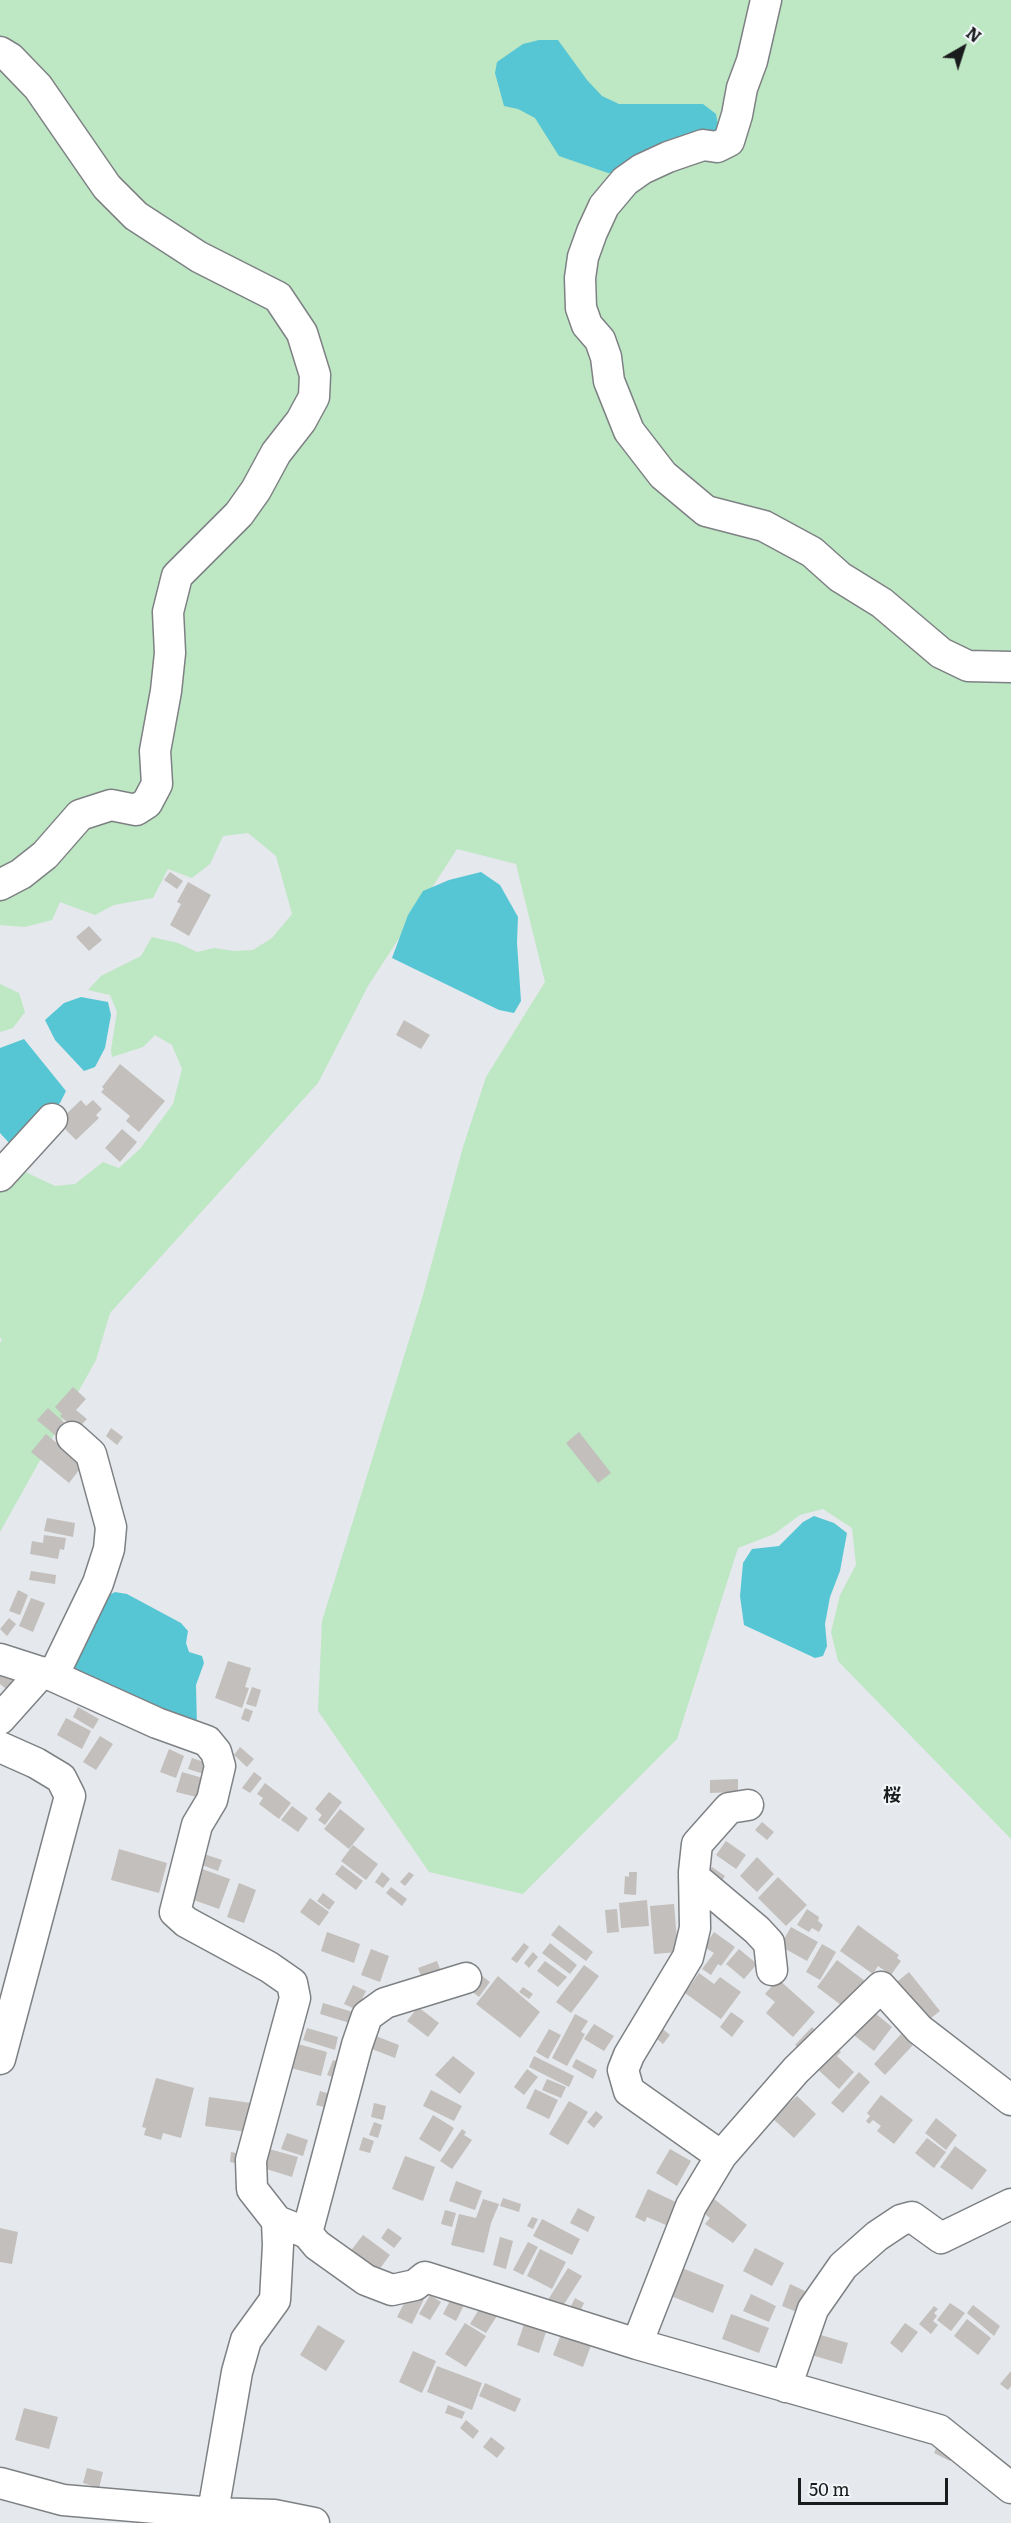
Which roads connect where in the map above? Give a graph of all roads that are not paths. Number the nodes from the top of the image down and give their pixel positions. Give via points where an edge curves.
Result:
1 (766, 0) edge
2 (0, 52) edge
3 (1011, 667) edge
4 (0, 885) edge
5 (52, 1119) dead end
6 (0, 1176) edge
7 (72, 1437) dead end
8 (0, 1659) edge
9 (47, 1674) junction
10 (0, 1719) edge
11 (0, 1747) edge
12 (748, 1805) dead end
13 (694, 1877) junction
14 (772, 1970) dead end
15 (466, 1978) dead end
16 (0, 2059) edge
17 (1011, 2100) edge
18 (721, 2156) junction
19 (1011, 2204) edge
20 (277, 2221) junction
21 (308, 2233) junction
22 (637, 2344) junction
23 (786, 2387) junction
24 (0, 2483) edge
25 (1011, 2488) edge
26 (212, 2518) edge
27 (314, 2523) edge

1 - 3 street via 729,141 717,147 703,145 642,169 625,181 604,206 583,257 581,308 587,325 600,340 609,381 629,431 663,475 706,511 764,526 812,552 941,653 968,666
2 - 4 street via 38,87 107,187 136,216 199,257 278,297 302,333 315,375 314,397 256,490 239,514 177,576 168,612 170,653 155,751 156,784 147,802 136,810 111,805 80,814 45,855
5 - 6 street
7 - 9 street via 91,1455 111,1527 109,1549 98,1582
8 - 9 street
9 - 10 street
9 - 20 street via 157,1724 207,1741 216,1752 220,1766 212,1800 197,1825 175,1912 292,1983 295,1998 251,2160 252,2189
11 - 16 street via 61,1778 70,1796
12 - 13 street via 729,1808 697,1844
13 - 14 street via 769,1943
13 - 18 street via 695,1928 688,1957 623,2070 629,2091
15 - 21 street via 385,2003 367,2016
17 - 18 street via 920,2030 881,1987 796,2070
18 - 22 street via 691,2206
19 - 23 street via 941,2238 912,2217 877,2236 843,2266 813,2309
20 - 21 street
20 - 26 street via 275,2300 246,2340
21 - 22 street via 317,2245 366,2280 392,2290 415,2285 425,2277
22 - 23 street
23 - 25 street via 939,2430
24 - 26 street via 63,2500
26 - 27 street via 274,2515

